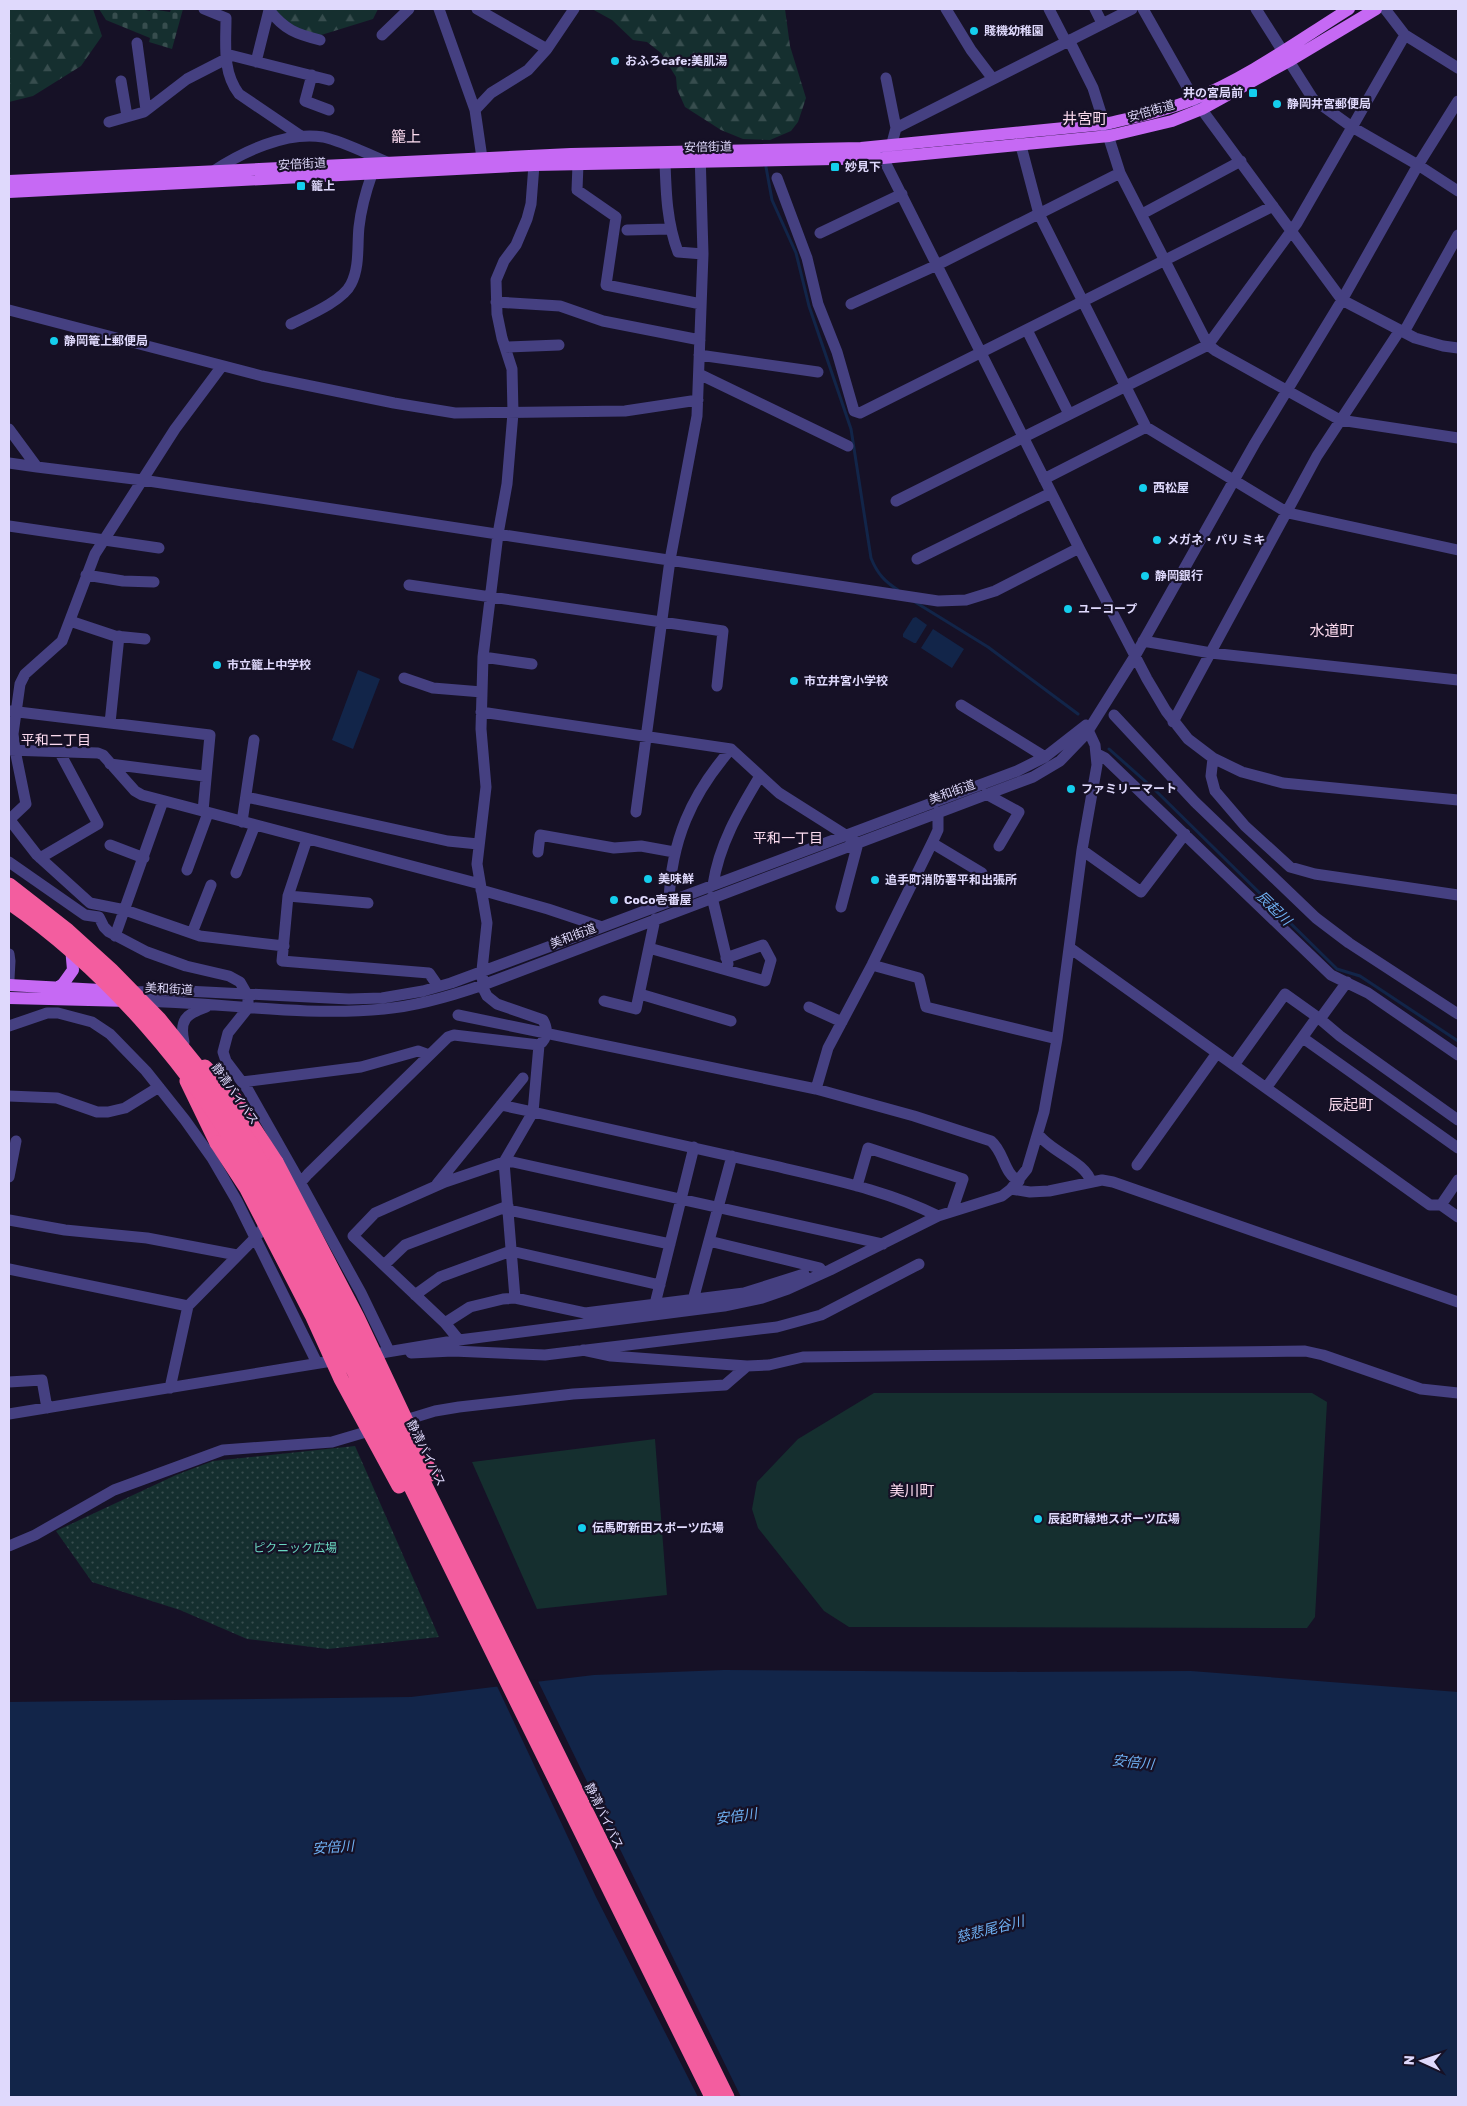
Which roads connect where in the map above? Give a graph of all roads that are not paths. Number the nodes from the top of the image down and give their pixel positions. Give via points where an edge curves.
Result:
1 (204, 9) edge
2 (408, 9) edge
3 (438, 9) edge
4 (574, 9) edge
5 (946, 9) edge
6 (1049, 9) edge
7 (1095, 9) edge
8 (1132, 9) edge
9 (1143, 9) edge
10 (1256, 9) edge
11 (1349, 9) edge
12 (1376, 9) edge
13 (1385, 9) edge
14 (483, 10) edge
15 (264, 13) edge
16 (1102, 23) junction
17 (382, 35) dead end
18 (1405, 36) junction
19 (320, 40) dead end
20 (1067, 41) junction
21 (137, 43) dead end
22 (547, 49) junction
23 (1286, 55) junction
24 (226, 57) junction
25 (256, 62) junction
26 (1458, 68) edge
27 (312, 75) junction
28 (886, 78) dead end
29 (993, 79) junction
30 (330, 80) dead end
31 (121, 81) dead end
32 (1458, 101) edge
33 (1198, 104) junction
34 (146, 110) junction
35 (329, 110) dead end
36 (475, 110) junction
37 (127, 116) junction
38 (109, 122) dead end
39 (1352, 127) junction
40 (896, 128) junction
41 (1107, 130) junction
42 (301, 136) junction
43 (1021, 146) junction
44 (890, 147) junction
45 (700, 156) junction
46 (482, 158) junction
47 (883, 158) junction
48 (1241, 161) junction
49 (388, 162) junction
50 (664, 162) junction
51 (578, 164) junction
52 (1418, 165) junction
53 (534, 166) junction
54 (212, 172) junction
55 (1120, 173) junction
56 (372, 174) junction
57 (777, 178) dead end
58 (9, 181) edge
59 (1458, 191) edge
60 (9, 192) edge
61 (902, 194) junction
62 (1273, 206) junction
63 (1039, 214) junction
64 (1142, 214) junction
65 (670, 229) junction
66 (627, 230) dead end
67 (1290, 230) junction
68 (820, 233) dead end
69 (1458, 235) edge
70 (703, 254) junction
71 (1165, 260) junction
72 (937, 265) junction
73 (1342, 300) junction
74 (496, 302) junction
75 (1081, 302) junction
76 (701, 304) junction
77 (852, 304) dead end
78 (9, 310) edge
79 (291, 324) dead end
80 (1027, 330) junction
81 (1402, 331) junction
82 (700, 340) junction
83 (559, 345) dead end
84 (1208, 345) junction
85 (505, 347) junction
86 (1458, 348) edge
87 (981, 353) junction
88 (700, 355) junction
89 (222, 366) junction
90 (818, 372) dead end
91 (699, 374) junction
92 (1125, 386) junction
93 (1287, 391) junction
94 (698, 400) junction
95 (513, 413) junction
96 (1069, 414) junction
97 (1340, 420) junction
98 (1146, 427) junction
99 (9, 428) edge
100 (1023, 438) junction
101 (1458, 438) edge
102 (848, 446) dead end
103 (9, 463) edge
104 (37, 467) junction
105 (1044, 479) junction
106 (142, 480) junction
107 (1234, 480) junction
108 (1051, 493) junction
109 (896, 501) dead end
110 (1288, 512) junction
111 (9, 526) edge
112 (498, 534) junction
113 (102, 541) junction
114 (158, 548) dead end
115 (1078, 548) junction
116 (1458, 550) edge
117 (918, 559) dead end
118 (670, 560) junction
119 (86, 575) junction
120 (154, 582) dead end
121 (408, 586) dead end
122 (490, 597) junction
123 (70, 621) junction
124 (661, 621) junction
125 (118, 636) junction
126 (145, 639) dead end
127 (1144, 641) junction
128 (1211, 653) junction
129 (1135, 656) junction
130 (483, 657) junction
131 (532, 664) dead end
132 (404, 678) dead end
133 (1458, 680) edge
134 (717, 686) dead end
135 (482, 692) junction
136 (961, 705) dead end
137 (12, 711) edge
138 (481, 712) junction
139 (1098, 713) junction
140 (1114, 715) dead end
141 (1173, 722) junction
142 (110, 723) junction
143 (1088, 730) junction
144 (645, 737) junction
145 (254, 740) dead end
146 (731, 749) junction
147 (12, 750) edge
148 (60, 753) junction
149 (1096, 754) junction
150 (1045, 757) junction
151 (1213, 758) junction
152 (110, 764) junction
153 (204, 776) junction
154 (760, 776) junction
155 (986, 794) junction
156 (246, 797) junction
157 (1458, 800) edge
158 (163, 801) junction
159 (205, 812) junction
160 (636, 812) dead end
161 (938, 812) junction
162 (9, 820) edge
163 (242, 822) junction
164 (254, 825) junction
165 (1184, 834) junction
166 (846, 836) junction
167 (307, 839) junction
168 (858, 843) junction
169 (932, 843) junction
170 (478, 844) junction
171 (110, 845) dead end
172 (999, 846) dead end
173 (1082, 850) junction
174 (538, 852) dead end
175 (674, 852) junction
176 (38, 857) junction
177 (144, 858) junction
178 (187, 870) dead end
179 (236, 873) dead end
180 (982, 874) dead end
181 (14, 875) edge
182 (211, 885) dead end
183 (713, 885) junction
184 (480, 887) junction
185 (9, 895) edge
186 (1458, 895) edge
187 (288, 896) junction
188 (712, 897) junction
189 (9, 902) edge
190 (669, 902) junction
191 (368, 903) dead end
192 (841, 907) dead end
193 (125, 910) junction
194 (655, 919) junction
195 (602, 927) junction
196 (192, 933) junction
197 (115, 936) junction
198 (71, 946) junction
199 (284, 946) junction
200 (649, 948) junction
201 (1070, 948) junction
202 (9, 954) edge
203 (726, 958) junction
204 (872, 965) junction
205 (482, 970) junction
206 (729, 971) junction
207 (9, 980) edge
208 (1346, 982) junction
209 (9, 985) edge
210 (483, 985) junction
211 (438, 986) junction
212 (56, 989) junction
213 (640, 994) junction
214 (135, 996) junction
215 (248, 996) junction
216 (9, 998) edge
217 (604, 1001) dead end
218 (213, 1005) junction
219 (809, 1007) dead end
220 (248, 1008) junction
221 (1458, 1014) edge
222 (458, 1015) dead end
223 (1319, 1018) junction
224 (731, 1021) dead end
225 (842, 1022) junction
226 (9, 1026) edge
227 (547, 1034) junction
228 (1302, 1038) junction
229 (1056, 1039) junction
230 (184, 1042) junction
231 (539, 1045) junction
232 (1217, 1053) junction
233 (429, 1056) junction
234 (1458, 1056) edge
235 (1234, 1065) junction
236 (523, 1078) dead end
237 (242, 1082) junction
238 (159, 1088) junction
239 (1266, 1088) junction
240 (816, 1089) junction
241 (9, 1096) edge
242 (501, 1106) junction
243 (533, 1112) junction
244 (1458, 1120) edge
245 (1039, 1135) junction
246 (16, 1141) dead end
247 (694, 1147) junction
248 (1458, 1148) edge
249 (732, 1156) junction
250 (504, 1162) junction
251 (1137, 1166) dead end
252 (9, 1177) edge
253 (1458, 1180) edge
254 (300, 1182) junction
255 (1091, 1182) junction
256 (1015, 1185) junction
257 (435, 1186) junction
258 (857, 1186) junction
259 (681, 1200) junction
260 (1441, 1205) junction
261 (508, 1208) junction
262 (718, 1208) junction
263 (952, 1211) junction
264 (938, 1216) junction
265 (1458, 1217) edge
266 (9, 1220) edge
267 (256, 1238) junction
268 (709, 1241) junction
269 (670, 1244) junction
270 (883, 1244) junction
271 (511, 1251) junction
272 (237, 1255) junction
273 (919, 1264) dead end
274 (384, 1265) junction
275 (9, 1269) edge
276 (825, 1269) junction
277 (660, 1285) junction
278 (415, 1295) junction
279 (515, 1298) junction
280 (693, 1300) junction
281 (1458, 1302) edge
282 (655, 1304) junction
283 (188, 1306) junction
284 (446, 1323) junction
285 (459, 1340) junction
286 (583, 1350) junction
287 (390, 1351) junction
288 (318, 1363) junction
289 (747, 1366) junction
290 (9, 1382) edge
291 (170, 1388) junction
292 (1458, 1393) edge
293 (47, 1408) junction
294 (9, 1414) edge
295 (9, 1546) edge
296 (466, 1597) junction
297 (488, 1614) junction
298 (712, 2097) edge
299 (727, 2097) edge

1 - 24 street via 226,18
2 - 17 street
3 - 36 street
4 - 22 street
5 - 29 street
6 - 20 street
7 - 16 street
8 - 16 street
9 - 33 street
10 - 23 street
11 - 23 main road, 安倍街道
12 - 23 main road, 安倍街道
13 - 18 street
14 - 22 street
15 - 19 street via 269,10 288,29
15 - 25 street
16 - 20 street
18 - 26 street
18 - 39 street
20 - 29 street
20 - 41 street via 1093,88
21 - 34 street
22 - 36 street via 528,70 491,93
23 - 33 main road, 安倍街道
23 - 39 street via 1312,99
24 - 25 street
24 - 34 street
24 - 42 street via 233,86 239,94
25 - 27 street
27 - 30 street
27 - 35 street via 305,101
28 - 40 street
29 - 40 street
31 - 37 street
32 - 52 street, 美和街道
33 - 41 main road, 安倍街道 via 1172,120
33 - 48 street
34 - 37 street
36 - 46 street
37 - 38 street
39 - 52 street
39 - 67 street
40 - 44 street
41 - 43 main road, 安倍街道
41 - 44 main road, 安倍街道
41 - 55 street
42 - 49 street via 325,138
42 - 54 street via 288,137 231,160
43 - 47 main road, 安倍街道
43 - 63 street
44 - 45 main road, 安倍街道
44 - 47 street
45 - 46 main road, 安倍街道
45 - 47 main road, 安倍街道
45 - 50 main road, 安倍街道
45 - 70 street
46 - 49 main road, 安倍街道
47 - 61 street
48 - 62 street
48 - 64 street
49 - 54 main road, 安倍街道
50 - 51 main road, 安倍街道
50 - 65 street
51 - 53 main road, 安倍街道
51 - 76 street via 577,190 616,217 606,285
52 - 59 street
52 - 73 street, 美和街道
53 - 56 main road, 安倍街道
53 - 74 street via 527,219 523,233 498,271
54 - 58 main road, 安倍街道
55 - 63 street
55 - 64 street
56 - 60 main road, 安倍街道
56 - 79 street via 362,212 356,270 351,285 328,304
57 - 87 street via 807,258 818,304 837,352 854,411 860,413
61 - 68 street
61 - 72 street
62 - 67 street
62 - 71 street
63 - 72 street
63 - 75 street
64 - 71 street
65 - 66 street
65 - 70 street via 678,252
67 - 73 street
67 - 84 street
69 - 81 street
70 - 76 street
71 - 75 street
71 - 84 street
72 - 77 street
72 - 87 street
73 - 81 street
73 - 93 street, 美和街道
74 - 82 street via 560,306 603,321
74 - 85 street
75 - 80 street
75 - 92 street
76 - 82 street
78 - 89 street
80 - 87 street
80 - 96 street
81 - 86 street via 1436,344
81 - 97 street
82 - 88 street
83 - 85 street
84 - 92 street
84 - 93 street
85 - 95 street via 512,369
87 - 100 street
88 - 90 street
88 - 91 street
89 - 95 street via 455,413
89 - 106 street
91 - 94 street
91 - 102 street
92 - 96 street
92 - 98 street
93 - 97 street
93 - 107 street, 美和街道
94 - 95 street via 631,410
94 - 118 street
95 - 112 street via 508,484
96 - 100 street
97 - 101 street
97 - 110 street
98 - 105 street
98 - 107 street
99 - 104 street
100 - 105 street
100 - 109 street
103 - 104 street
104 - 106 street
105 - 108 street
106 - 112 street
106 - 113 street
107 - 110 street
107 - 127 street, 美和街道
108 - 115 street
108 - 117 street
110 - 116 street
110 - 128 street
111 - 113 street
112 - 118 street
112 - 122 street
113 - 114 street
113 - 119 street
115 - 118 street via 995,591 966,600 938,600
115 - 129 street
118 - 124 street
119 - 120 street
119 - 123 street
121 - 122 street
122 - 124 street
122 - 130 street
123 - 125 street
123 - 137 street via 60,644 25,674
124 - 134 street via 723,631
124 - 144 street
125 - 126 street
125 - 142 street
127 - 128 street
127 - 129 street, 美和街道
128 - 133 street
128 - 141 street
129 - 139 street, 美和街道
129 - 141 street
130 - 131 street
130 - 135 street
132 - 135 street via 433,688
135 - 138 street
136 - 150 street
137 - 142 street
137 - 147 street
138 - 144 street
138 - 170 street via 486,787
139 - 143 street, 美和街道
139 - 150 street, 美和街道 via 1076,735
140 - 221 street via 1195,802 1316,918
141 - 151 street via 1188,739
142 - 153 street via 210,735
143 - 149 street
143 - 155 street, 美和街道 via 1060,761 1033,777
144 - 146 street
144 - 160 street
145 - 156 street
146 - 154 street
146 - 175 street via 699,792 685,819
147 - 148 street
147 - 162 street via 26,804
148 - 152 street via 98,753
148 - 176 street via 98,824
149 - 165 street
149 - 173 street
150 - 166 street, 美和街道 via 1018,771
151 - 157 street via 1242,772 1283,783
151 - 186 street via 1211,776 1216,791 1245,826 1290,866 1315,874
152 - 153 street
152 - 158 street via 135,791
153 - 159 street
154 - 166 street via 779,793
154 - 183 street via 730,827
155 - 161 street, 美和街道
155 - 172 street via 1019,812
156 - 163 street
156 - 170 street via 448,841
158 - 159 street
158 - 177 street
159 - 163 street
159 - 178 street
161 - 168 street, 美和街道
161 - 169 street via 938,830
162 - 176 street
163 - 164 street
164 - 167 street
164 - 179 street
165 - 173 street via 1141,892
165 - 208 street via 1322,968
166 - 168 street
166 - 183 street, 美和街道
167 - 184 street
167 - 187 street
168 - 188 street, 美和街道
168 - 192 street
169 - 180 street
169 - 204 street
170 - 184 street
171 - 177 street
173 - 201 street
174 - 175 street via 540,835 614,848 641,846
175 - 190 street
176 - 181 street
176 - 193 street via 90,903
177 - 193 street
181 - 197 street via 85,915 99,917 104,927
181 - 214 highway via 55,912
181 - 297 highway, 静清バイパス, bridge via 159,1019 201,1071 241,1129 267,1172 378,1388
182 - 196 street
183 - 190 street, 美和街道
184 - 195 street
184 - 205 street via 487,922
185 - 198 highway
187 - 191 street
187 - 199 street
188 - 194 street, 美和街道
188 - 203 street
189 - 296 highway, bridge via 63,944 148,1027 205,1098 256,1178
190 - 195 street, 美和街道
193 - 196 street
193 - 197 street
194 - 200 street
194 - 210 street, 美和街道
195 - 205 street, 美和街道
196 - 199 street
197 - 215 street via 167,960 229,976 240,982
198 - 212 main road via 73,970
198 - 214 highway
199 - 211 street via 282,961 429,974
200 - 206 street
200 - 213 street
201 - 229 street
201 - 232 street
202 - 207 street
203 - 206 street
203 - 206 street via 763,946 771,960 765,982
204 - 225 street
204 - 229 street via 919,978 926,1007
205 - 210 street
205 - 211 street, 美和街道
208 - 223 street
208 - 234 street via 1368,993
209 - 212 main road, 美和街道
210 - 220 street, 美和街道 via 418,1004 383,1009
210 - 227 street via 491,1001 543,1020
211 - 215 street, 美和街道 via 382,998
212 - 214 main road, 美和街道
213 - 217 street via 636,1009
213 - 224 street
214 - 215 street, 美和街道 via 186,991
214 - 216 main road, 美和街道
214 - 218 street, 美和街道
214 - 230 highway
214 - 296 highway, bridge via 152,1026 175,1055 217,1143 247,1189 286,1264 345,1388
215 - 220 street
218 - 220 street, 美和街道
218 - 230 street via 190,1012 183,1027
219 - 225 street
220 - 237 street via 224,1042 226,1061
222 - 227 street
223 - 228 street
223 - 235 street via 1285,994
223 - 244 street
225 - 240 street via 828,1048
226 - 238 street via 47,1013 92,1022 110,1034
227 - 231 street
227 - 240 street
228 - 239 street
228 - 248 street
229 - 245 street
230 - 297 highway, bridge via 234,1098 276,1162 382,1369 437,1488
231 - 233 street via 454,1035
231 - 243 street
232 - 235 street
232 - 251 street
233 - 237 street via 418,1050 361,1067
233 - 254 street
235 - 239 street
236 - 242 street
237 - 254 street
238 - 241 street via 125,1108 108,1112 97,1112 57,1098
238 - 267 street via 212,1158
239 - 260 street via 1430,1206
240 - 256 street via 991,1141 997,1146
242 - 243 street
242 - 257 street
243 - 247 street
243 - 250 street
245 - 255 street via 1047,1146 1086,1171
245 - 256 street via 1027,1169
246 - 252 street
247 - 249 street
247 - 259 street
249 - 258 street
249 - 262 street
250 - 257 street
250 - 259 street
250 - 261 street
253 - 260 street
254 - 267 street
254 - 287 street
255 - 256 street via 1038,1192
255 - 281 street via 1113,1182
256 - 263 street via 1002,1196
257 - 274 street via 374,1213 354,1236
258 - 263 street via 868,1148 963,1179
258 - 264 street
259 - 262 street
259 - 269 street
260 - 265 street
261 - 269 street
261 - 271 street
261 - 274 street via 405,1245
262 - 268 street
262 - 270 street
263 - 264 street
264 - 270 street
266 - 272 street via 65,1230 147,1238
267 - 272 street
267 - 288 street
268 - 276 street
268 - 280 street
269 - 277 street
270 - 276 street
271 - 277 street
271 - 278 street via 440,1277
271 - 279 street
272 - 283 street
273 - 286 street via 844,1304 801,1322
274 - 278 street
275 - 283 street
276 - 280 street via 752,1292
276 - 285 street via 762,1298 724,1306
277 - 282 street
278 - 284 street
279 - 282 street via 585,1313
279 - 284 street via 481,1304
280 - 282 street
283 - 291 street
284 - 285 street
285 - 287 street
286 - 287 street via 545,1355
286 - 289 street via 611,1356
287 - 288 street
288 - 291 street
289 - 292 street via 803,1357 1305,1352 1323,1355 1421,1389
289 - 295 street via 725,1385 573,1394 459,1407 435,1411 332,1442 223,1450 114,1490 35,1535
290 - 293 street via 42,1380
291 - 293 street
293 - 294 street
296 - 298 highway, bridge
297 - 299 highway, 静清バイパス, bridge

